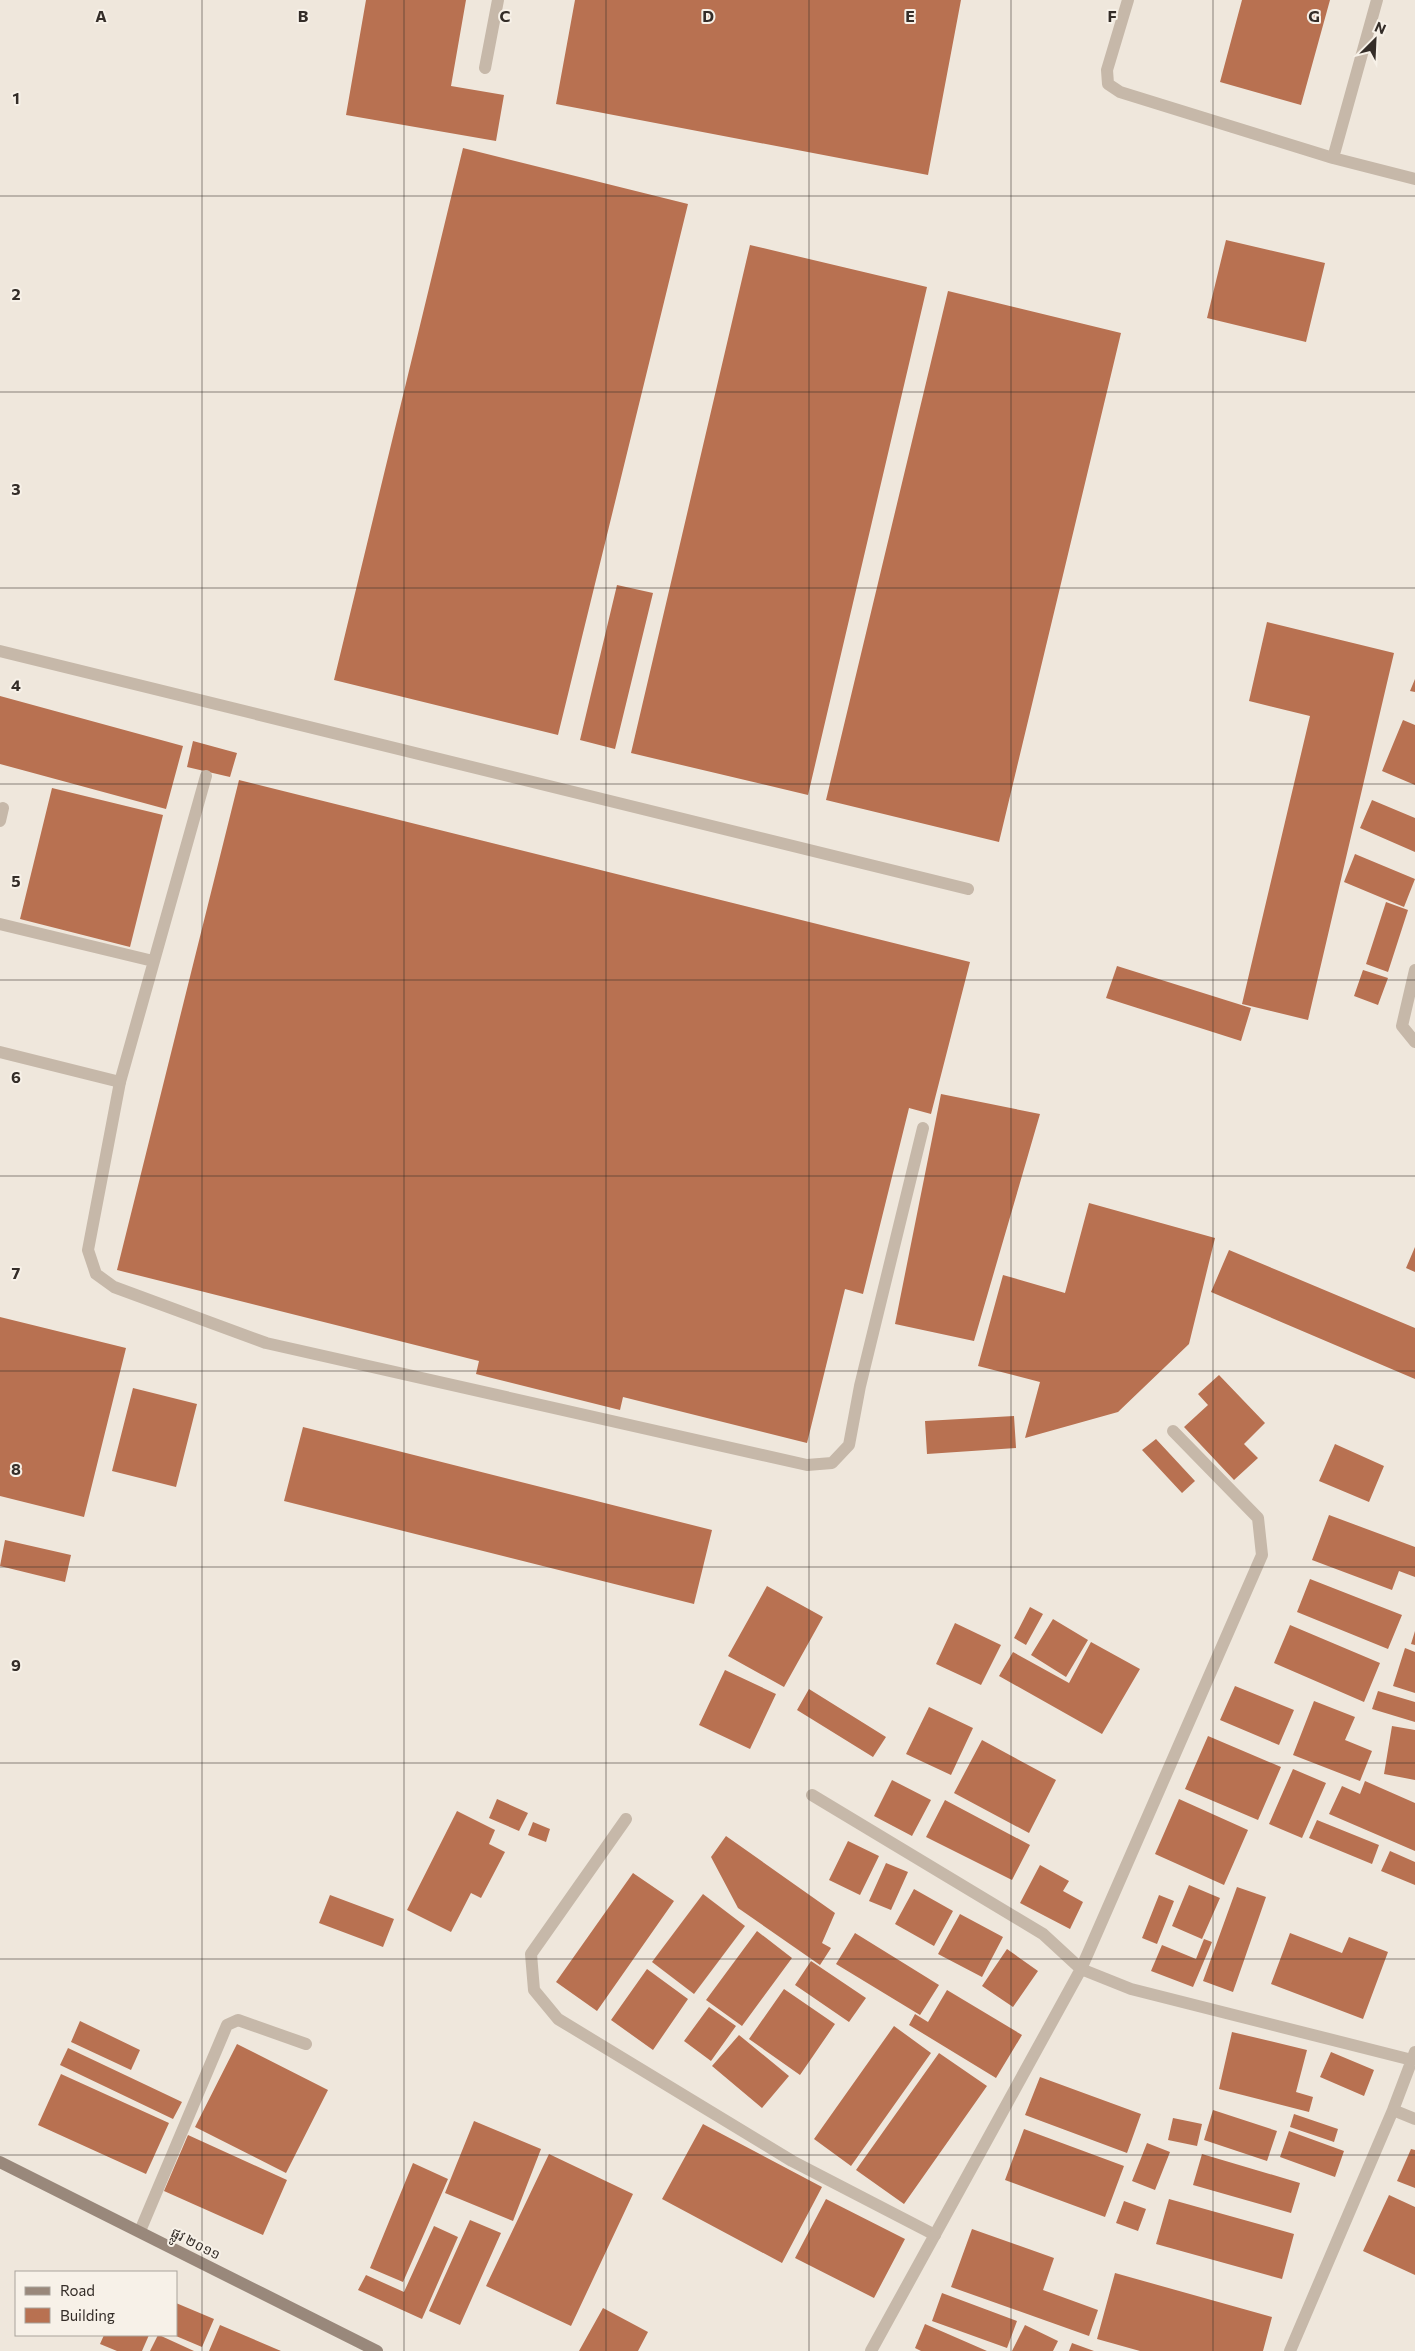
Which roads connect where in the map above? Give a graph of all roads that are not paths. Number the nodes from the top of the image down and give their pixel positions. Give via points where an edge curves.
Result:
1 (498, 0) edge
2 (1128, 0) edge
3 (1377, 0) edge
4 (484, 68) dead end
5 (1332, 158) junction
6 (1415, 180) edge
7 (0, 651) edge
8 (206, 776) dead end
9 (968, 889) dead end
10 (0, 924) edge
11 (153, 961) junction
12 (1415, 970) edge
13 (1415, 1042) edge
14 (0, 1052) edge
15 (120, 1082) junction
16 (923, 1128) dead end
17 (1173, 1431) dead end
18 (812, 1795) dead end
19 (626, 1819) dead end
20 (1081, 1969) junction
21 (306, 2044) dead end
22 (1413, 2056) edge
23 (1393, 2110) junction
24 (1415, 2119) edge
25 (0, 2162) edge
26 (140, 2231) junction
27 (935, 2234) junction
28 (377, 2351) edge
29 (871, 2351) edge
30 (1290, 2351) edge

1 - 4 street
2 - 5 street via 1107,70 1108,84 1129,97
3 - 5 street
5 - 6 street
7 - 9 street
8 - 11 street
10 - 11 street
11 - 15 street
12 - 13 street via 1402,1026
14 - 15 street
15 - 16 street via 88,1250 96,1274 114,1287 266,1342 808,1465 832,1462 849,1445 860,1386
17 - 20 street via 1258,1518 1262,1555
18 - 20 street via 1044,1934
19 - 27 street via 531,1954 534,1990 566,2024 792,2161
20 - 22 street via 1131,1989
20 - 27 street
21 - 26 street via 238,2020 227,2026
22 - 23 street
23 - 24 street
23 - 30 street
25 - 26 main road, ផ្លូវ ២០១១
26 - 28 main road, ផ្លូវ ២០១១
27 - 29 street

